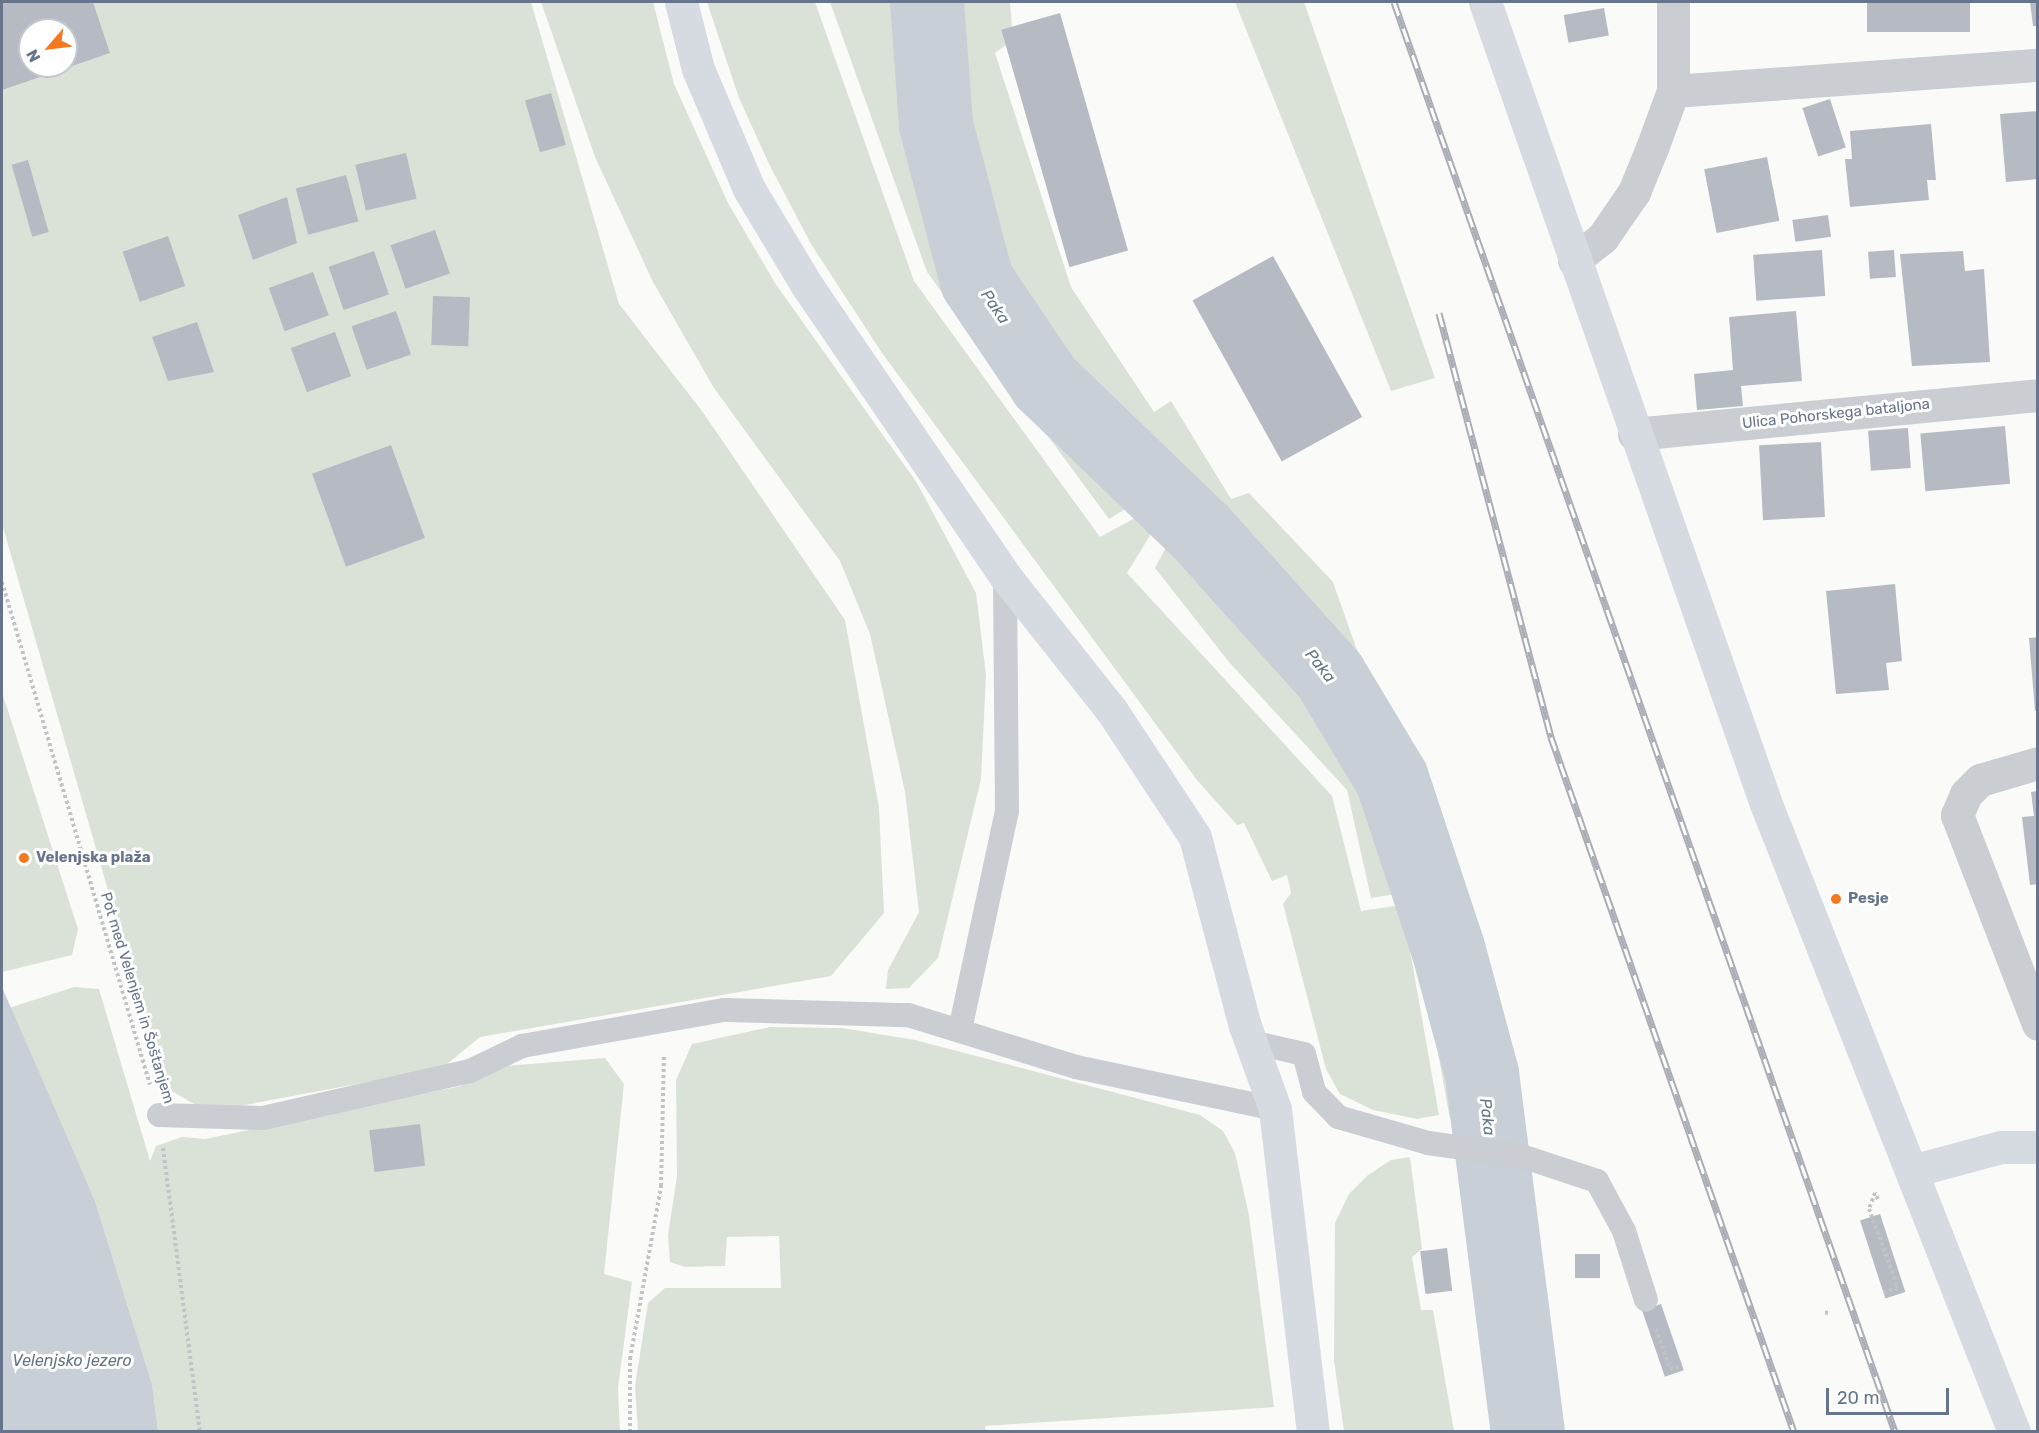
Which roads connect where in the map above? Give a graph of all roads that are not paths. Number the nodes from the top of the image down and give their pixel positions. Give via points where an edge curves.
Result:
1 (681, 2) edge
2 (1485, 2) edge
3 (1673, 2) edge
4 (2037, 65) edge
5 (1673, 92) junction
6 (1574, 260) junction
7 (2037, 395) edge
8 (1634, 434) junction
9 (1005, 576) junction
10 (2037, 763) edge
11 (2037, 1024) edge
12 (960, 1030) junction
13 (1251, 1042) junction
14 (1275, 1109) junction
15 (159, 1115) road end
16 (2037, 1147) edge
17 (1912, 1171) junction
18 (1646, 1300) road end
19 (1313, 1431) edge
20 (2014, 1431) edge

1 - 9 street via 698,69 749,189 808,286
2 - 6 street
3 - 5 street
4 - 5 street
5 - 6 street via 1634,192 1604,237
6 - 8 street
7 - 8 street, Ulica Pohorskega bataljona
8 - 17 street via 1767,804
9 - 12 lane via 1007,811
9 - 13 street via 1112,711 1195,837
10 - 11 street via 1980,780 1966,794 1957,815
12 - 14 lane via 1076,1067
12 - 15 lane via 908,1015 724,1010 522,1046 470,1071 263,1118
13 - 14 street
13 - 18 lane via 1304,1054 1314,1092 1338,1117 1428,1143 1521,1156 1597,1181 1624,1231
14 - 19 street
16 - 17 street via 2001,1147
17 - 20 street

